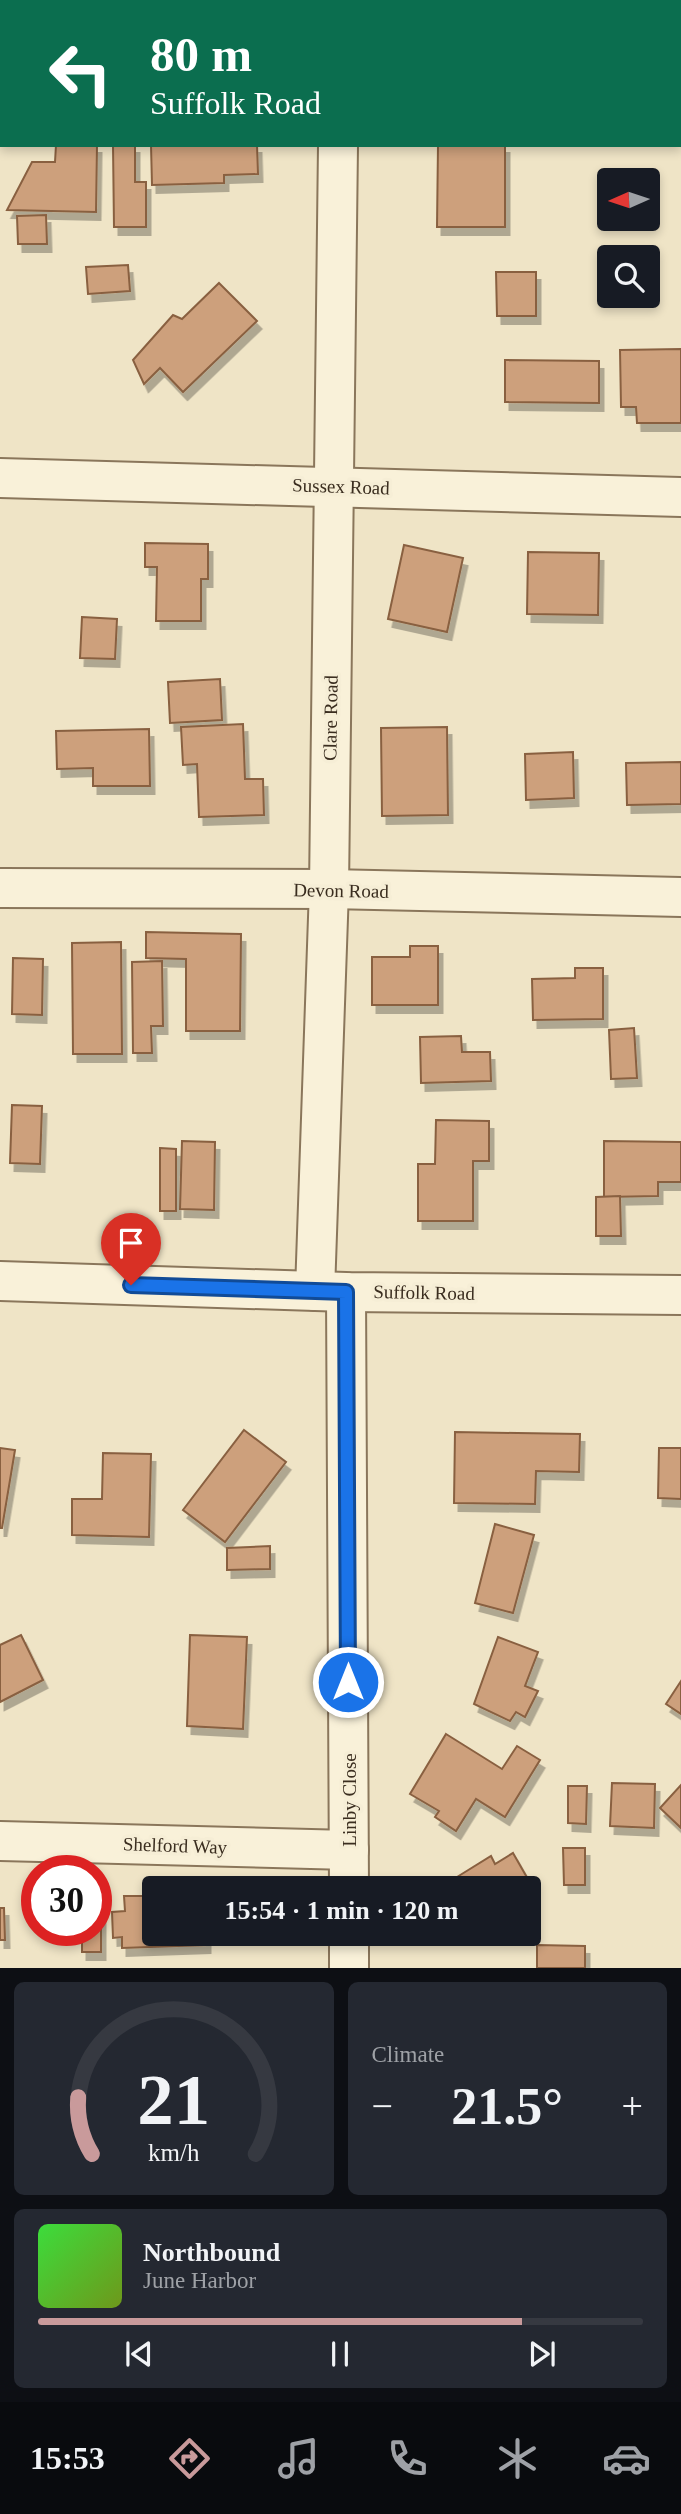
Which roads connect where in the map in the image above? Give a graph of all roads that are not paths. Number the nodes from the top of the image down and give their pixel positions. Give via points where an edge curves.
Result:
1 (338, 147) edge
2 (0, 478) edge
3 (333, 486) junction
4 (681, 497) edge
5 (0, 888) edge
6 (329, 889) junction
7 (681, 897) edge
8 (0, 1281) edge
9 (331, 1291) junction
10 (681, 1295) edge
11 (0, 1840) edge
12 (349, 1850) junction
13 (349, 1876) edge
14 (349, 1946) edge
15 (349, 1968) edge

1 - 3 street, Clare Road
2 - 3 street, Sussex Road
3 - 4 street, Sussex Road
3 - 6 street, Clare Road
5 - 6 street, Devon Road
6 - 7 street, Devon Road
6 - 9 street, Clare Road
8 - 9 street, Suffolk Road
9 - 10 street, Suffolk Road
9 - 12 street, Linby Close
11 - 12 street, Shelford Way
12 - 13 street, Linby Close
14 - 15 street

